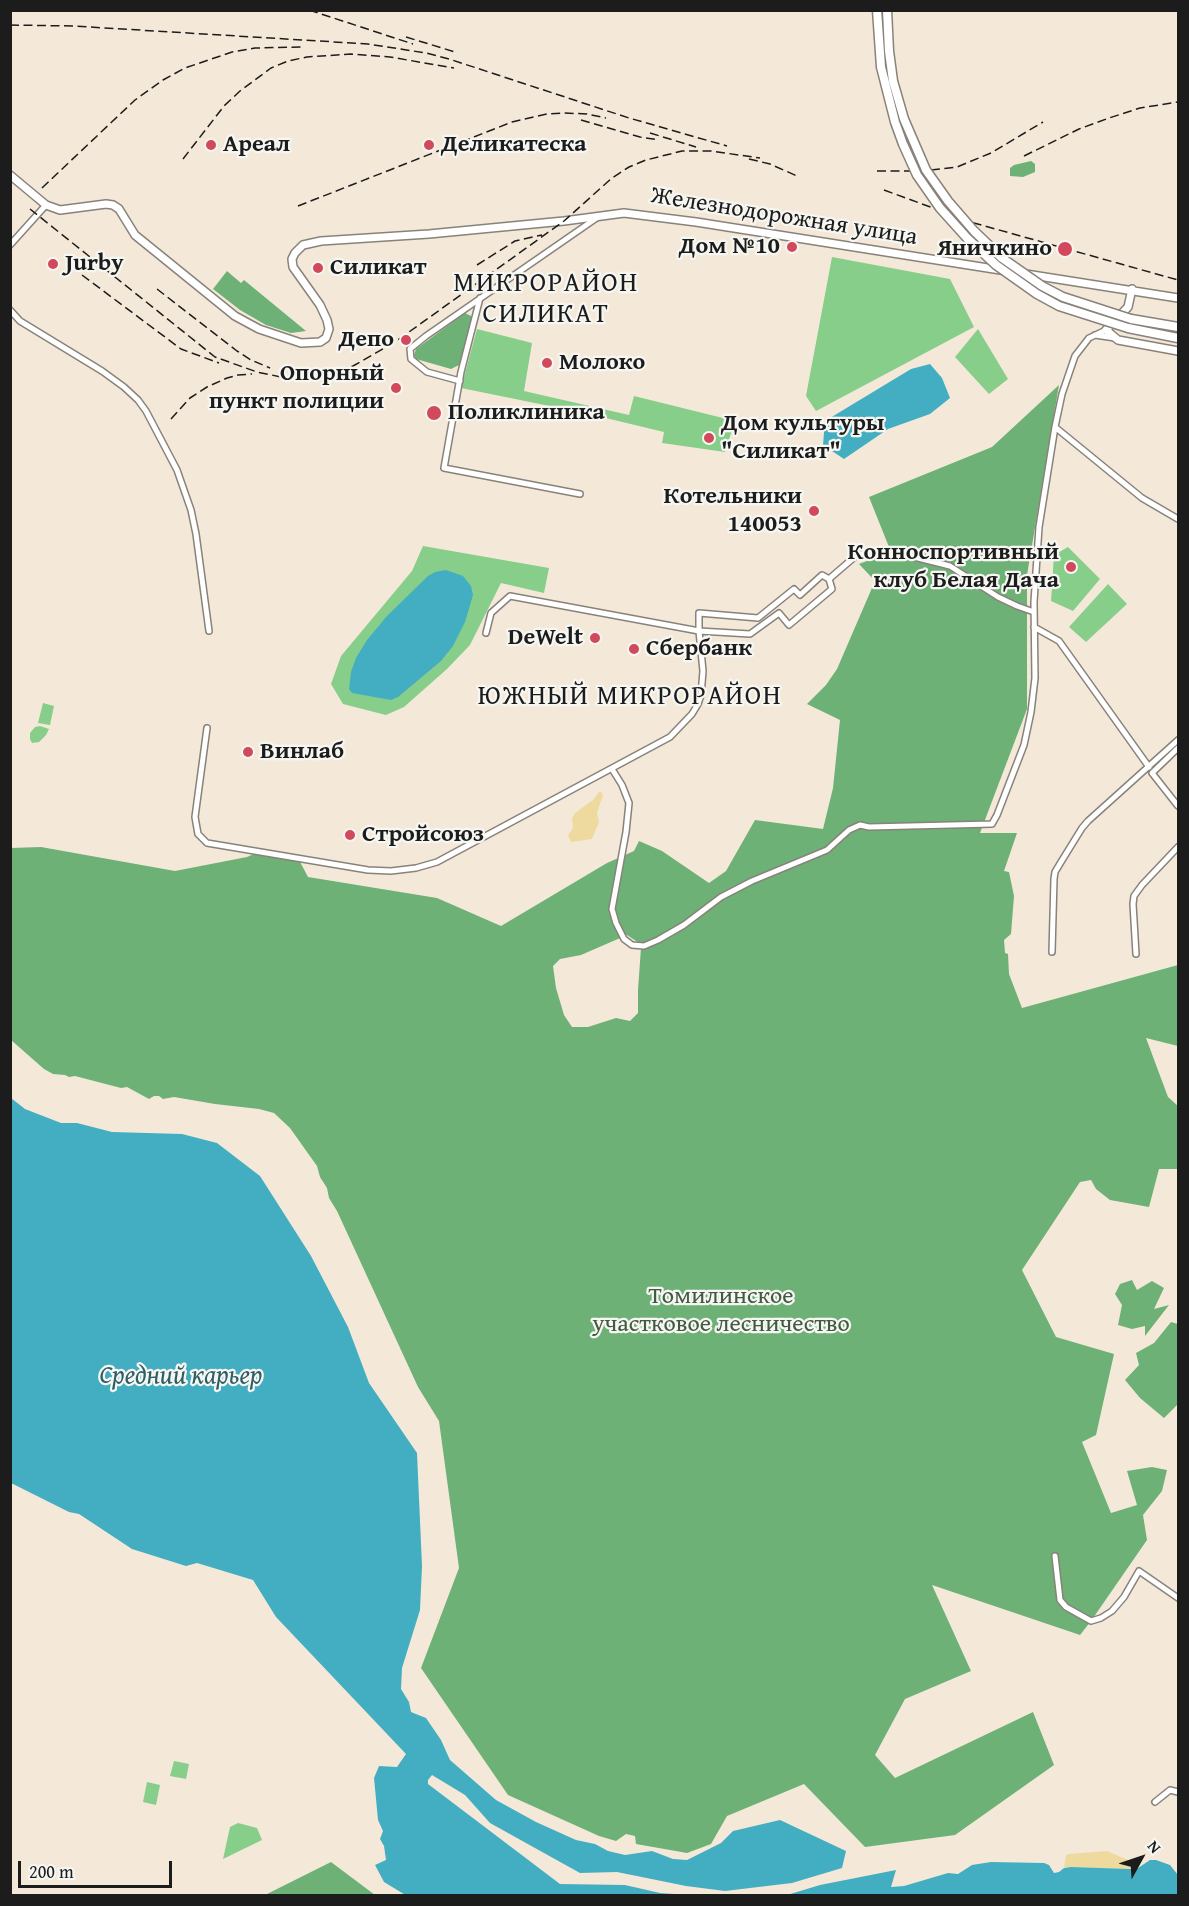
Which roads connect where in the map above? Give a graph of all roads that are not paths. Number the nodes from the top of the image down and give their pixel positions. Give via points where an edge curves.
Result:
1 (878, 10) edge
2 (887, 10) edge
3 (10, 175) edge
4 (46, 205) junction
5 (598, 217) junction
6 (10, 245) edge
7 (1132, 289) junction
8 (480, 298) junction
9 (1179, 298) edge
10 (10, 310) edge
11 (1179, 327) edge
12 (1106, 330) junction
13 (1093, 335) junction
14 (1116, 338) junction
15 (1179, 338) edge
16 (1179, 351) edge
17 (460, 381) junction
18 (1055, 427) junction
19 (580, 494) dead end
20 (1179, 519) edge
21 (829, 579) junction
22 (1034, 612) junction
23 (1034, 627) junction
24 (209, 631) dead end
25 (699, 631) junction
26 (486, 633) dead end
27 (207, 728) dead end
28 (1179, 740) edge
29 (1179, 748) edge
30 (612, 769) junction
31 (1151, 770) junction
32 (1179, 806) edge
33 (1179, 847) edge
34 (1052, 952) dead end
35 (1136, 954) dead end
36 (1055, 1556) dead end
37 (1179, 1598) edge
38 (1179, 1792) edge
39 (1155, 1802) dead end

1 - 15 main road, bridge via 881,68 895,122 917,175 940,208 981,252 1021,284 1059,306 1128,328
2 - 11 main road, bridge via 893,81 904,119 926,170 974,231 1002,258 1042,286 1071,300 1131,319
3 - 4 street
4 - 5 street, Железнодорожная улица via 60,210 113,205 135,235 235,316 271,334 307,344 324,340 329,329 320,305 293,267 292,259 303,245
4 - 6 street
5 - 7 street, Железнодорожная улица via 638,214
5 - 8 street
7 - 9 street, Железнодорожная улица
7 - 12 street via 1128,307
8 - 17 street
8 - 17 street via 410,349 411,358 427,372
10 - 24 street via 20,321 124,387 146,411 177,470 191,510
12 - 13 street
12 - 14 street
13 - 14 street
13 - 18 street via 1075,356 1065,380
14 - 16 street
17 - 19 street via 444,468
18 - 20 street via 1142,498
18 - 22 street via 1039,527
21 - 22 street via 858,554 914,557 950,566 998,597
21 - 25 street via 832,590 789,625 779,613 750,634
21 - 25 street via 822,575 800,595 794,589 758,618 699,613
22 - 23 street
23 - 30 street via 1035,678 1024,745 992,824 860,825 826,850 721,897 684,925 644,946 632,945 624,939 612,909 629,812 622,785
23 - 31 street via 1059,641
25 - 26 street via 510,596 491,613
25 - 30 street via 703,671 698,704 670,737
27 - 30 street via 195,817 202,839 211,845 368,870 391,871 437,862
28 - 31 street
29 - 31 street
31 - 32 street
31 - 34 street via 1082,828 1056,872
33 - 35 street via 1134,896
36 - 37 street via 1060,1600 1091,1621 1112,1611 1139,1571
38 - 39 street via 1170,1790

